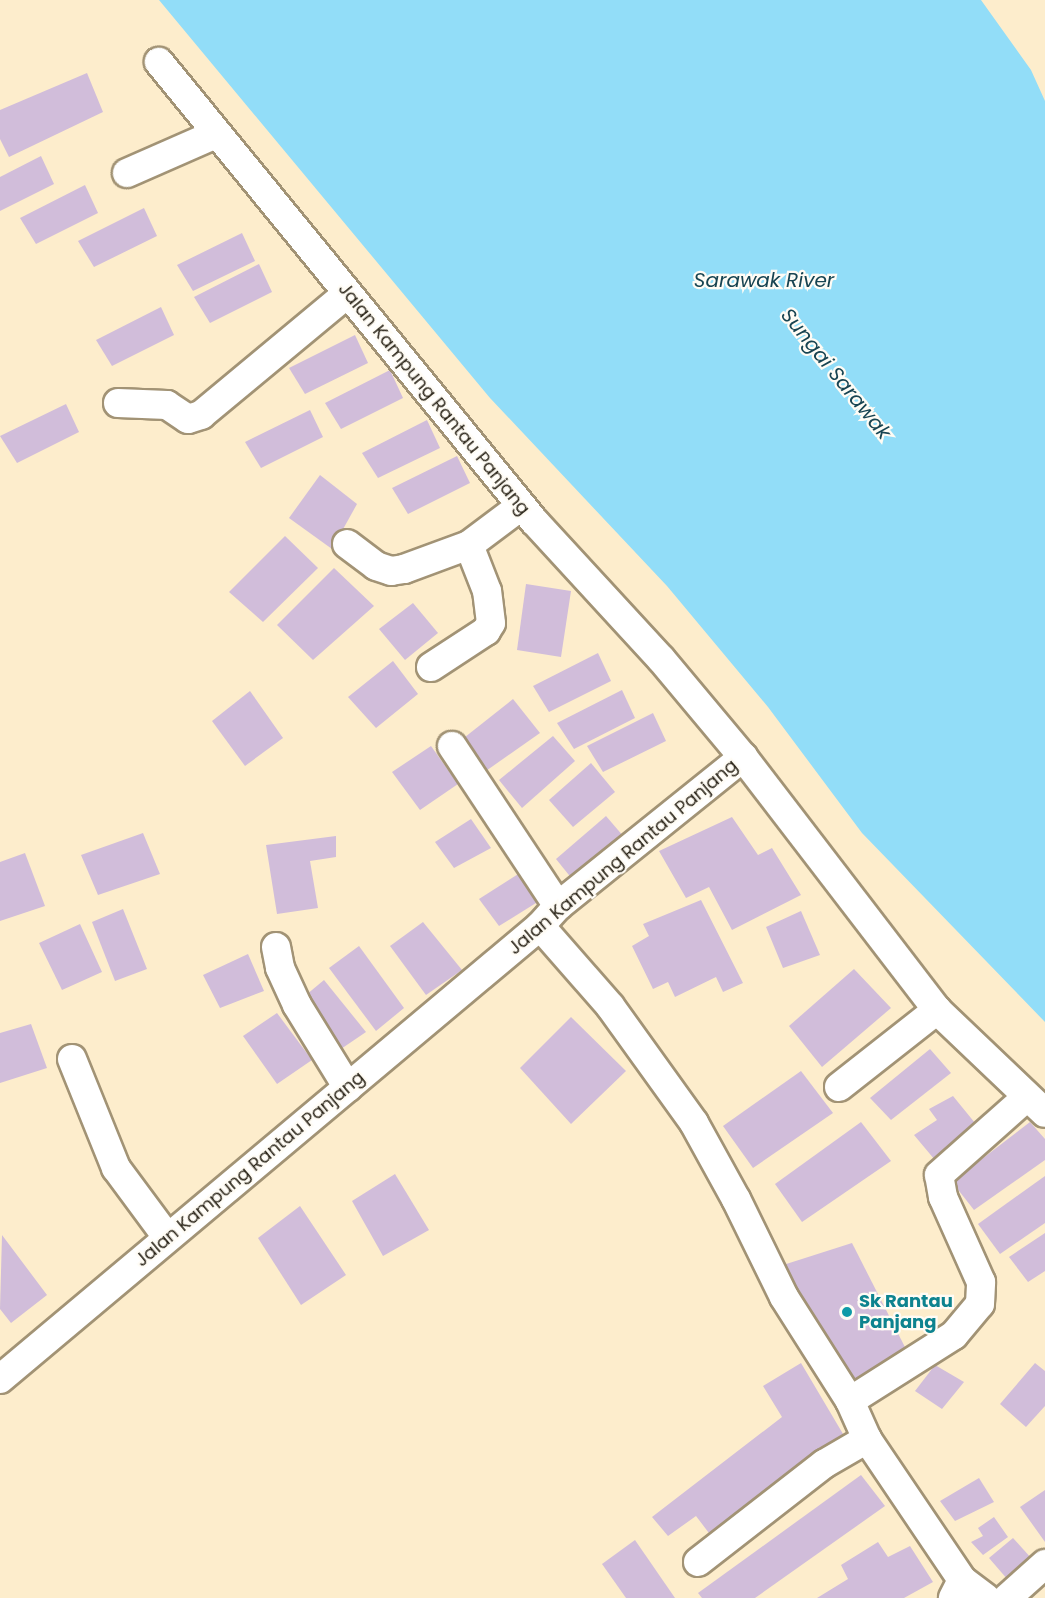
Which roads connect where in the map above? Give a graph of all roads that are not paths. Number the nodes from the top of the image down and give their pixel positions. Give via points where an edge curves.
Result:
1 (159, 62) dead end
2 (216, 134) junction
3 (127, 173) dead end
4 (347, 294) junction
5 (118, 403) dead end
6 (521, 506) junction
7 (347, 544) dead end
8 (469, 545) junction
9 (431, 667) dead end
10 (452, 746) dead end
11 (743, 757) junction
12 (549, 916) junction
13 (276, 947) dead end
14 (937, 1010) junction
15 (72, 1059) dead end
16 (839, 1087) dead end
17 (348, 1088) junction
18 (1036, 1105) edge
19 (167, 1237) junction
20 (0, 1379) edge
21 (850, 1401) junction
22 (867, 1439) junction
23 (698, 1562) dead end
24 (1045, 1564) edge
25 (958, 1589) edge
26 (986, 1598) edge
27 (1007, 1598) edge

1 - 2 street, Jalan Kampung Rantau Panjang
2 - 3 street
2 - 4 street, Jalan Kampung Rantau Panjang
4 - 5 street via 201,416 188,419 167,405
4 - 6 street, Jalan Kampung Rantau Panjang
6 - 8 street
6 - 11 street, Jalan Kampung Rantau Panjang via 661,659
7 - 8 street via 391,571
8 - 9 street via 488,591 491,623 486,631
10 - 12 street
11 - 12 street, Jalan Kampung Rantau Panjang
11 - 14 street
12 - 17 street, Jalan Kampung Rantau Panjang
12 - 21 street via 694,1123 784,1297
13 - 17 street via 280,968 297,1005
14 - 16 street
14 - 18 street
15 - 19 street via 116,1168
17 - 19 street, Jalan Kampung Rantau Panjang
18 - 21 street via 939,1175 948,1207 981,1282 980,1304 954,1335
19 - 20 street, Jalan Kampung Rantau Panjang
21 - 22 street
22 - 23 street via 824,1464
22 - 25 street
24 - 27 street
25 - 26 street

